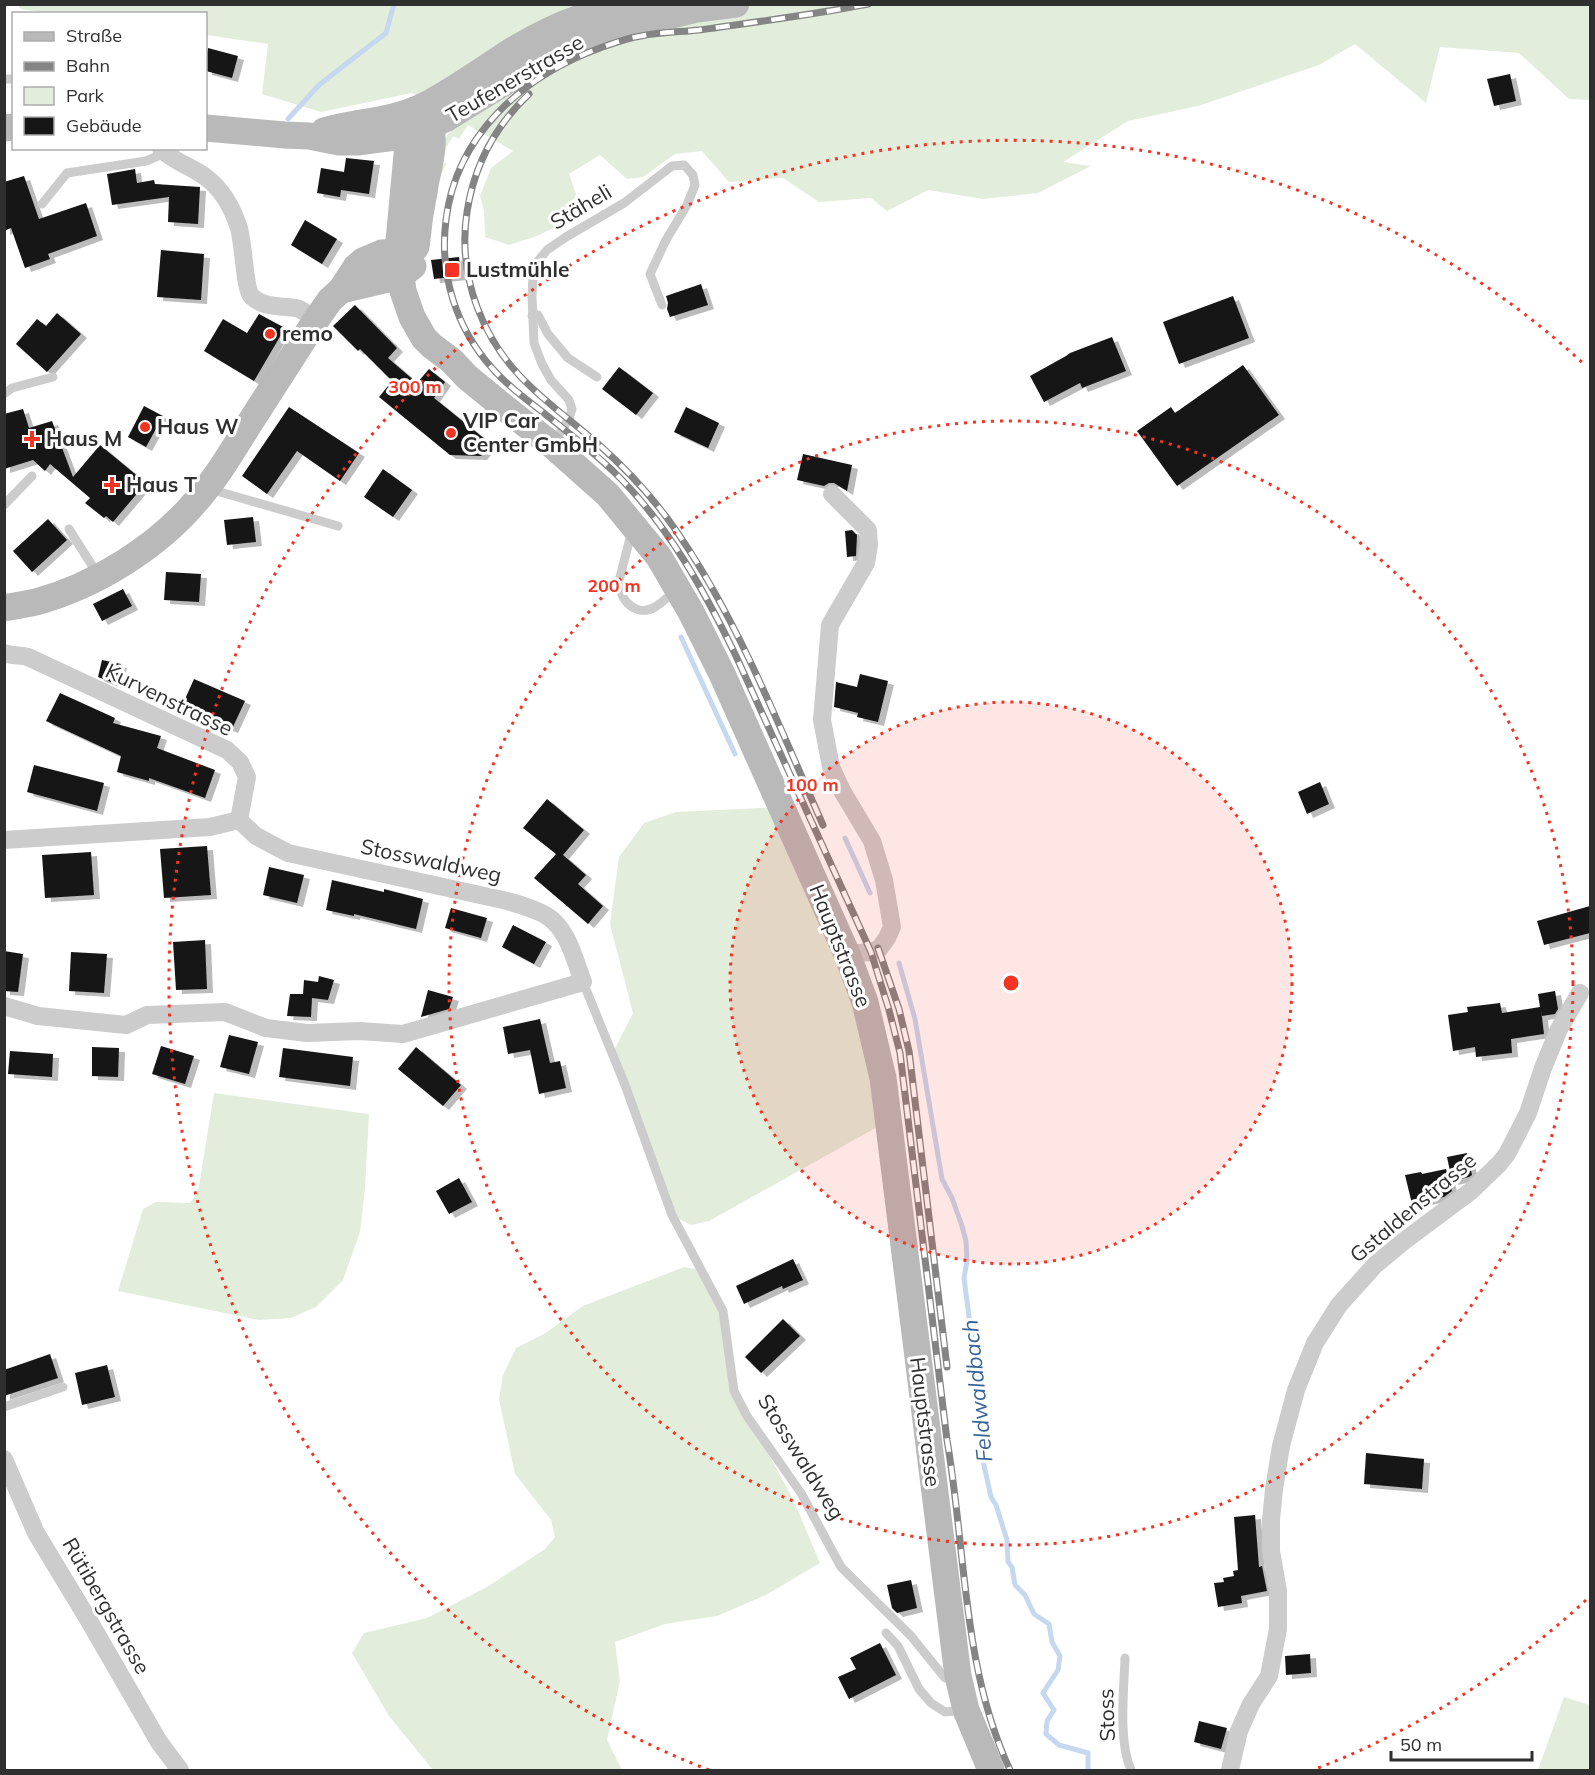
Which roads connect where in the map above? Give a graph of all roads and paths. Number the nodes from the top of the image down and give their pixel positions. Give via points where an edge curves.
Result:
1 (736, 4) edge
2 (418, 123) junction
3 (207, 128) edge
4 (163, 150) edge
5 (42, 204) dead end
6 (405, 264) junction
7 (662, 305) dead end
8 (532, 316) junction
9 (316, 320) junction
10 (53, 377) dead end
11 (597, 377) dead end
12 (4, 394) edge
13 (552, 445) junction
14 (32, 476) dead end
15 (209, 485) junction
16 (832, 494) dead end
17 (4, 505) edge
18 (338, 525) dead end
19 (634, 525) junction
20 (69, 529) dead end
21 (99, 576) junction
22 (677, 589) junction
23 (4, 608) edge
24 (4, 653) edge
25 (239, 820) junction
26 (4, 840) edge
27 (847, 954) junction
28 (583, 982) junction
29 (1580, 993) dead end
30 (4, 1006) edge
31 (63, 1387) dead end
32 (4, 1407) edge
33 (4, 1458) edge
34 (886, 1633) dead end
35 (1125, 1658) dead end
36 (958, 1676) junction
37 (966, 1710) junction
38 (180, 1770) edge
39 (991, 1770) edge
40 (1131, 1770) edge
41 (1230, 1770) edge

1 - 2 street, Teufenerstrasse via 697,9 645,5 601,10 561,24 442,96
2 - 3 street, Teufenerstrasse via 345,125 309,136
2 - 6 street
4 - 5 lane via 146,161 67,173
4 - 9 street via 208,178 225,197 239,227 250,295 261,303 298,308
6 - 9 street via 382,253 363,261
6 - 13 street, Hauptstrasse via 407,304 424,338
7 - 8 lane, Stäheli via 650,274 695,185 693,175 684,165 672,166 624,203 547,250 533,274
8 - 11 lane via 538,315 568,358
8 - 13 lane, Stäheli via 534,343 542,364 572,405 572,414
9 - 15 street
10 - 12 lane via 12,387
13 - 19 street, Hauptstrasse via 608,495
14 - 17 lane
15 - 18 lane via 220,492
15 - 21 street via 158,538
16 - 27 street via 868,530 869,544 866,563 830,626 822,720 831,767 872,841 892,927 879,949
19 - 22 street, Hauptstrasse
19 - 22 lane via 619,581 623,599 632,607 649,610
20 - 21 lane
21 - 23 street via 57,595
22 - 27 street, Hauptstrasse via 722,674
24 - 25 street, Kurvenstrasse via 28,657 227,750 240,762 247,777
25 - 26 street via 210,827
25 - 28 street, Stosswaldweg via 256,836 288,853 503,900 549,917 563,932
27 - 36 street, Hauptstrasse via 865,1002 883,1078
28 - 30 street via 403,1034 307,1033 266,1028 225,1012 147,1015 126,1025 38,1016
28 - 36 lane, Stosswaldweg via 672,1215 723,1311 734,1391 747,1416 801,1492 842,1567 945,1678
29 - 41 street, Gstaldenstrasse via 1559,1029 1528,1113 1507,1154 1471,1191 1375,1265 1339,1305 1315,1342 1296,1390 1274,1489 1271,1551 1278,1591 1278,1629 1269,1676 1239,1731
31 - 32 lane
33 - 38 street, Rütibergstrasse via 36,1533 159,1742
34 - 37 lane via 898,1646 919,1689 931,1703 945,1712
35 - 40 lane, Stoss via 1123,1727
36 - 37 street, Hauptstrasse
37 - 39 street, Hauptstrasse

